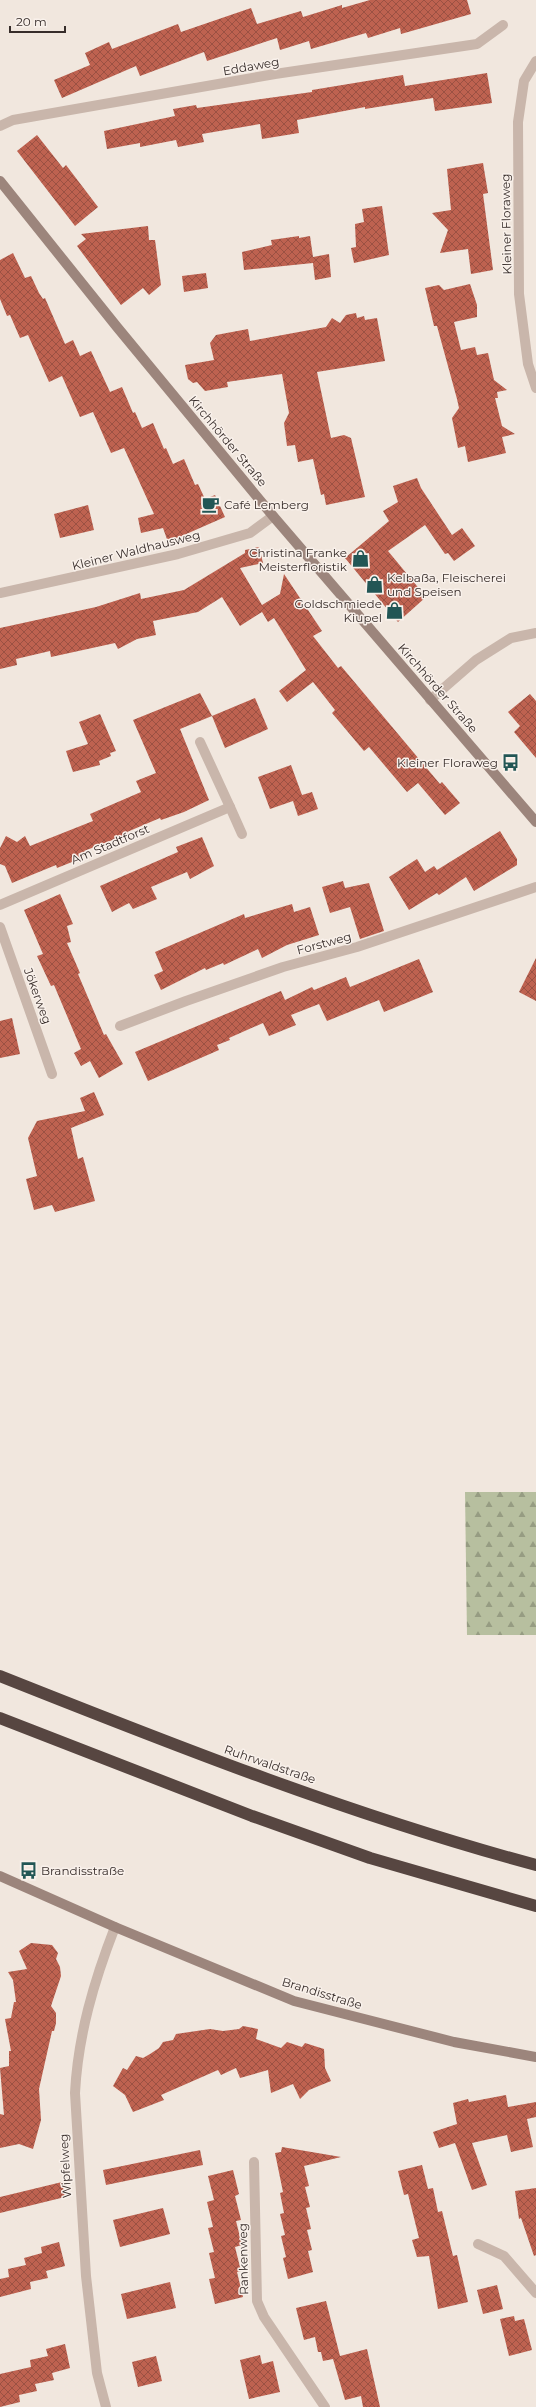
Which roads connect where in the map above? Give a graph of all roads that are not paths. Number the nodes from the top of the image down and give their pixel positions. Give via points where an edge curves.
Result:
1 (503, 25) dead end
2 (536, 62) edge
3 (0, 126) edge
4 (0, 181) edge
5 (536, 388) edge
6 (273, 516) junction
7 (0, 594) edge
8 (536, 633) edge
9 (430, 700) junction
10 (200, 742) dead end
11 (230, 807) junction
12 (536, 822) edge
13 (242, 834) dead end
14 (536, 887) edge
15 (0, 905) edge
16 (0, 927) edge
17 (120, 1026) dead end
18 (52, 1074) dead end
19 (0, 1676) edge
20 (0, 1718) edge
21 (536, 1865) edge
22 (0, 1876) edge
23 (536, 1906) edge
24 (115, 1927) junction
25 (536, 2057) edge
26 (254, 2162) dead end
27 (478, 2244) dead end
28 (536, 2293) edge
29 (106, 2407) edge
30 (325, 2407) edge

1 - 3 street, Eddaweg via 477,44 260,77 13,120
2 - 5 street, Kleiner Floraweg via 524,81 518,122 519,294 528,364
4 - 6 main road, Kirchhörder Straße
6 - 7 street, Kleiner Waldhausweg via 250,533 178,554
6 - 9 main road, Kirchhörder Straße
8 - 9 street via 511,638 476,660
9 - 12 main road, Kirchhörder Straße
10 - 11 street
11 - 13 street
11 - 15 street, Am Stadtforst
14 - 17 street, Forstweg via 357,947 283,968
16 - 18 street, Jökerweg
19 - 21 highway, Ruhrwaldstraße via 240,1769 412,1829
20 - 23 highway via 252,1816 370,1858
22 - 24 main road, Brandisstraße
24 - 25 main road, Brandisstraße via 294,2001 454,2042
24 - 29 street, Wipfelweg via 101,1962 84,2021 76,2064 75,2093 86,2276 97,2373
26 - 30 street, Rankenweg via 257,2302 264,2317
27 - 28 street via 504,2256

